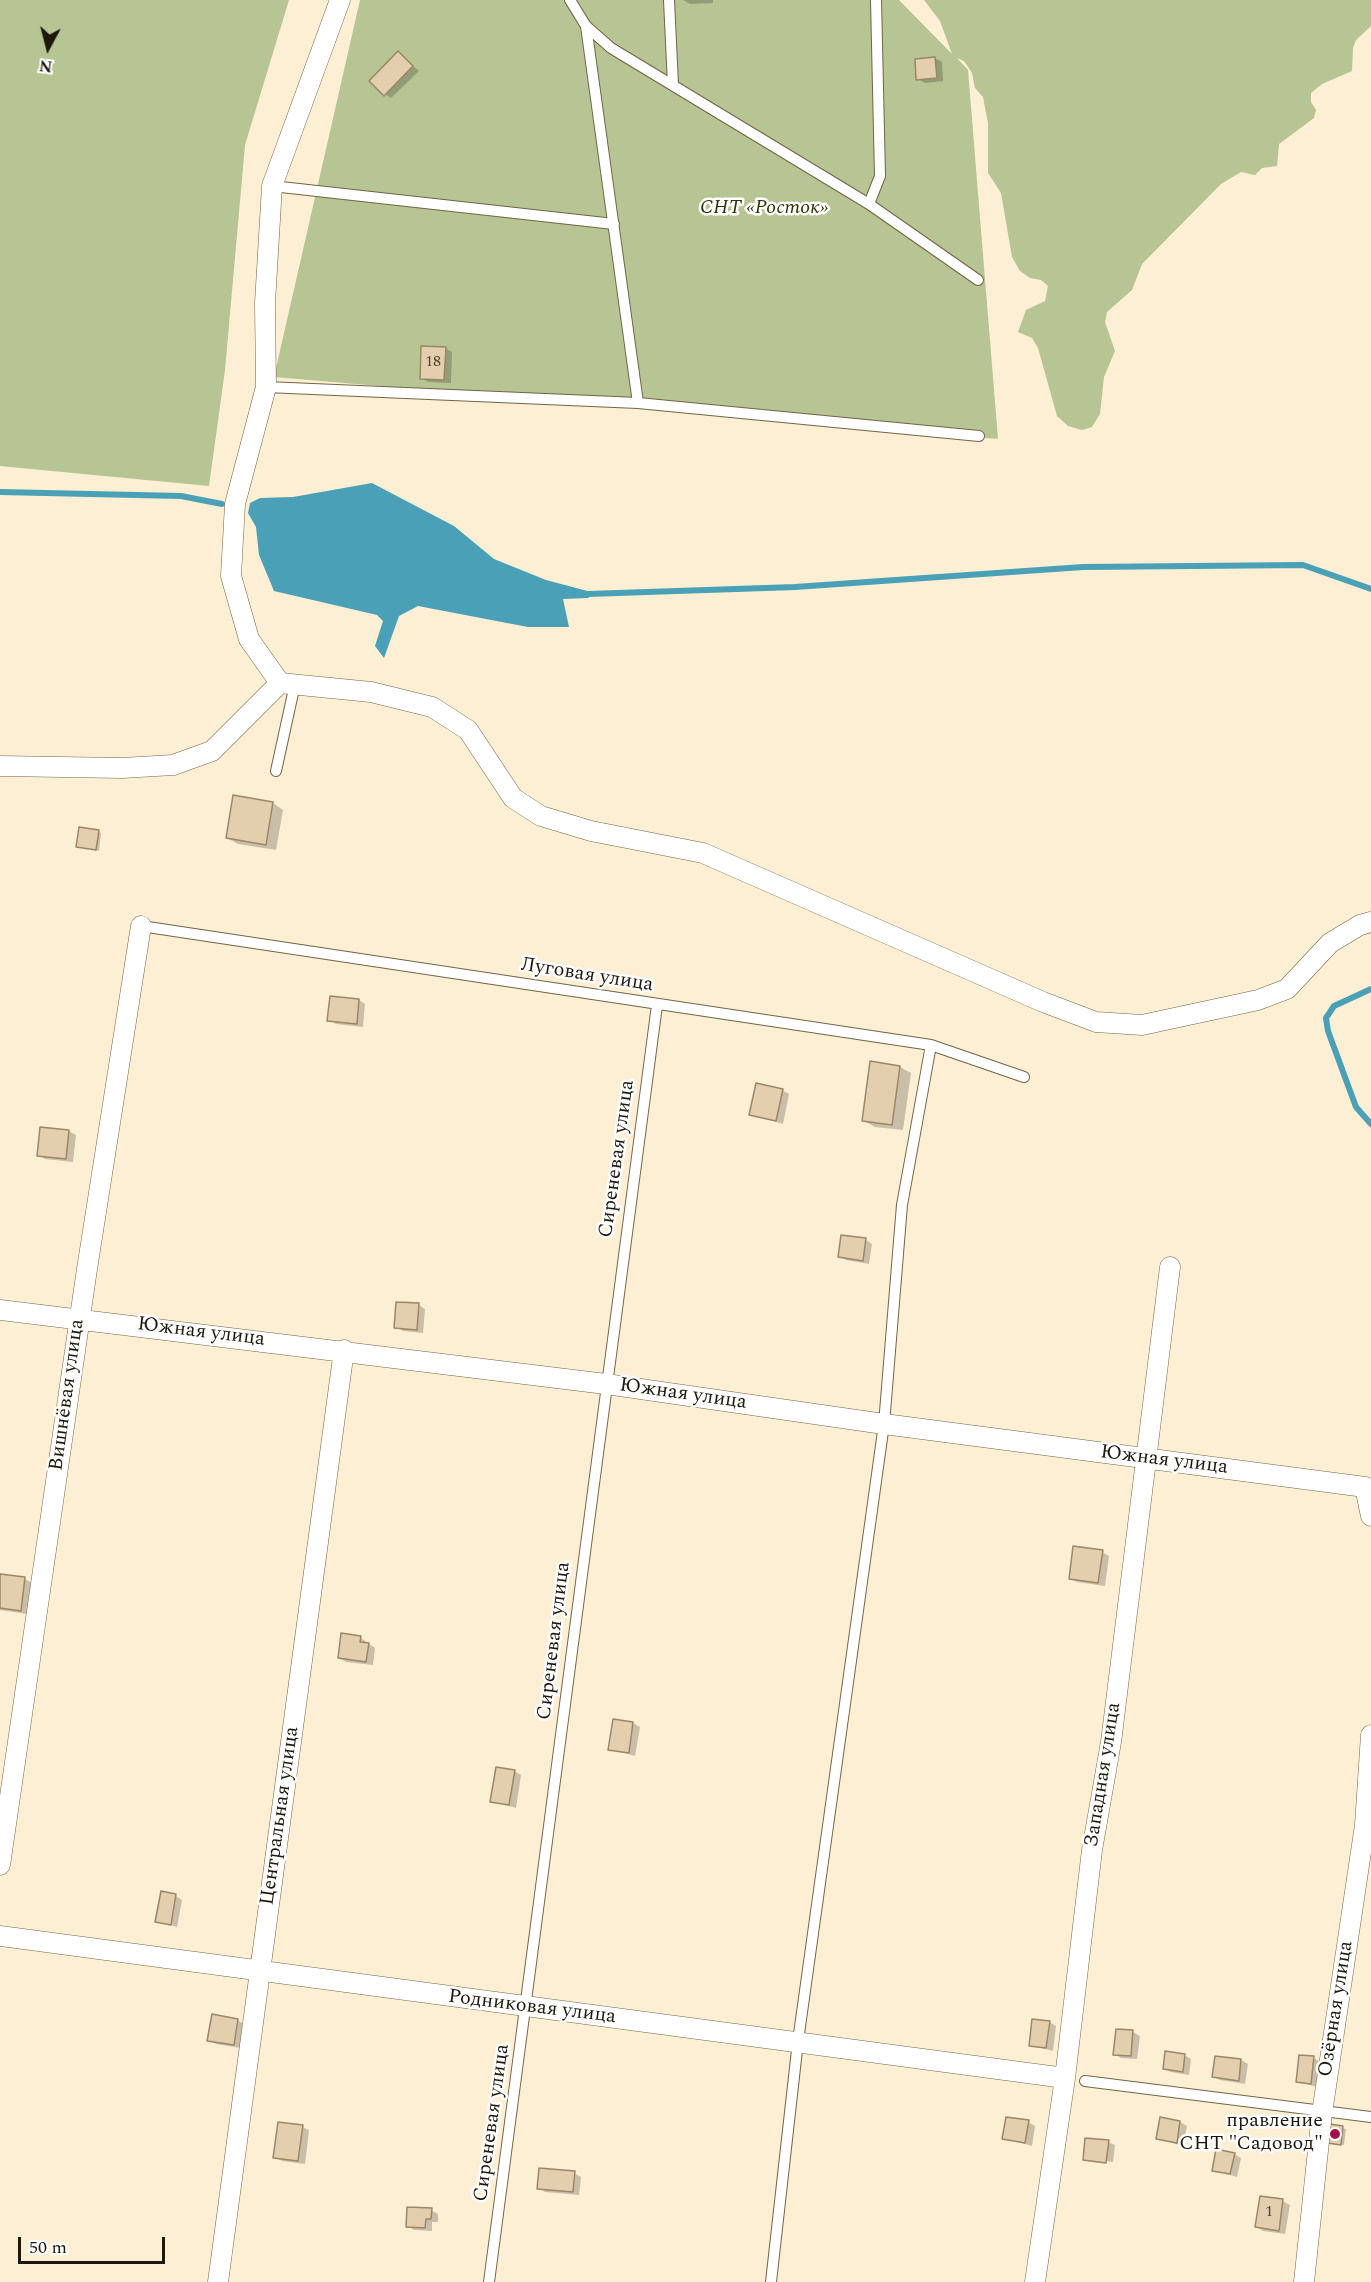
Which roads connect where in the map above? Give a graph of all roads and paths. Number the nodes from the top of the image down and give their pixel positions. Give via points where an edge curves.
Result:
1 (340, 0) edge
2 (570, 0) edge
3 (669, 0) edge
4 (876, 0) edge
5 (586, 26) junction
6 (673, 86) junction
7 (272, 186) junction
8 (868, 204) junction
9 (614, 224) junction
10 (978, 280) dead end
11 (266, 387) junction
12 (638, 403) junction
13 (979, 436) dead end
14 (287, 683) junction
15 (0, 766) edge
16 (276, 771) dead end
17 (1371, 922) edge
18 (141, 926) joint
19 (657, 1005) junction
20 (931, 1046) junction
21 (1024, 1077) dead end
22 (1170, 1267) dead end
23 (0, 1310) edge
24 (80, 1319) junction
25 (344, 1350) junction
26 (606, 1383) junction
27 (884, 1424) junction
28 (1144, 1458) junction
29 (1371, 1516) edge
30 (1371, 1735) edge
31 (0, 1865) edge
32 (0, 1936) edge
33 (260, 1971) junction
34 (527, 2007) junction
35 (798, 2042) junction
36 (1075, 2079) junction
37 (1322, 2113) junction
38 (1371, 2117) edge
39 (218, 2282) edge
40 (489, 2282) edge
41 (771, 2282) edge
42 (1035, 2282) edge
43 (1304, 2282) edge

1 - 7 street
2 - 5 lane
3 - 6 lane
4 - 8 lane via 880,176
5 - 6 lane via 611,48
5 - 9 lane
6 - 8 lane
7 - 9 lane
7 - 11 street via 265,303
8 - 10 lane
9 - 12 lane
11 - 12 lane
11 - 14 street via 235,504 231,576 249,639
12 - 13 lane
14 - 15 street via 212,751 172,765
14 - 16 lane
14 - 17 street via 371,692 432,707 468,730 513,798 542,816 591,831 703,853 1096,1022 1142,1025 1258,1000 1287,989 1330,943
18 - 19 lane, Луговая улица
18 - 24 street, Вишнёвая улица
19 - 20 lane, Луговая улица
19 - 26 lane, Сиреневая улица
20 - 21 lane, Луговая улица
20 - 27 lane via 902,1205
22 - 28 street, Западная улица
23 - 24 street, Южная улица
24 - 25 street, Южная улица
24 - 31 street, Вишнёвая улица
25 - 26 street, Южная улица
25 - 33 street, Центральная улица
26 - 27 street, Южная улица
26 - 34 lane, Сиреневая улица
27 - 28 street, Южная улица
27 - 35 lane
28 - 29 street, Южная улица via 1365,1487
28 - 36 street, Западная улица via 1111,1742 1092,1850
30 - 37 street, Озёрная улица via 1365,1825
32 - 33 street, Родниковая улица
33 - 34 street, Родниковая улица
33 - 39 street, Центральная улица
34 - 35 street, Родниковая улица
34 - 40 lane, Сиреневая улица
35 - 36 street, Родниковая улица
35 - 41 lane
36 - 37 lane, Родниковая улица
36 - 42 street, Западная улица
37 - 38 lane, Родниковая улица
37 - 43 street, Озёрная улица

